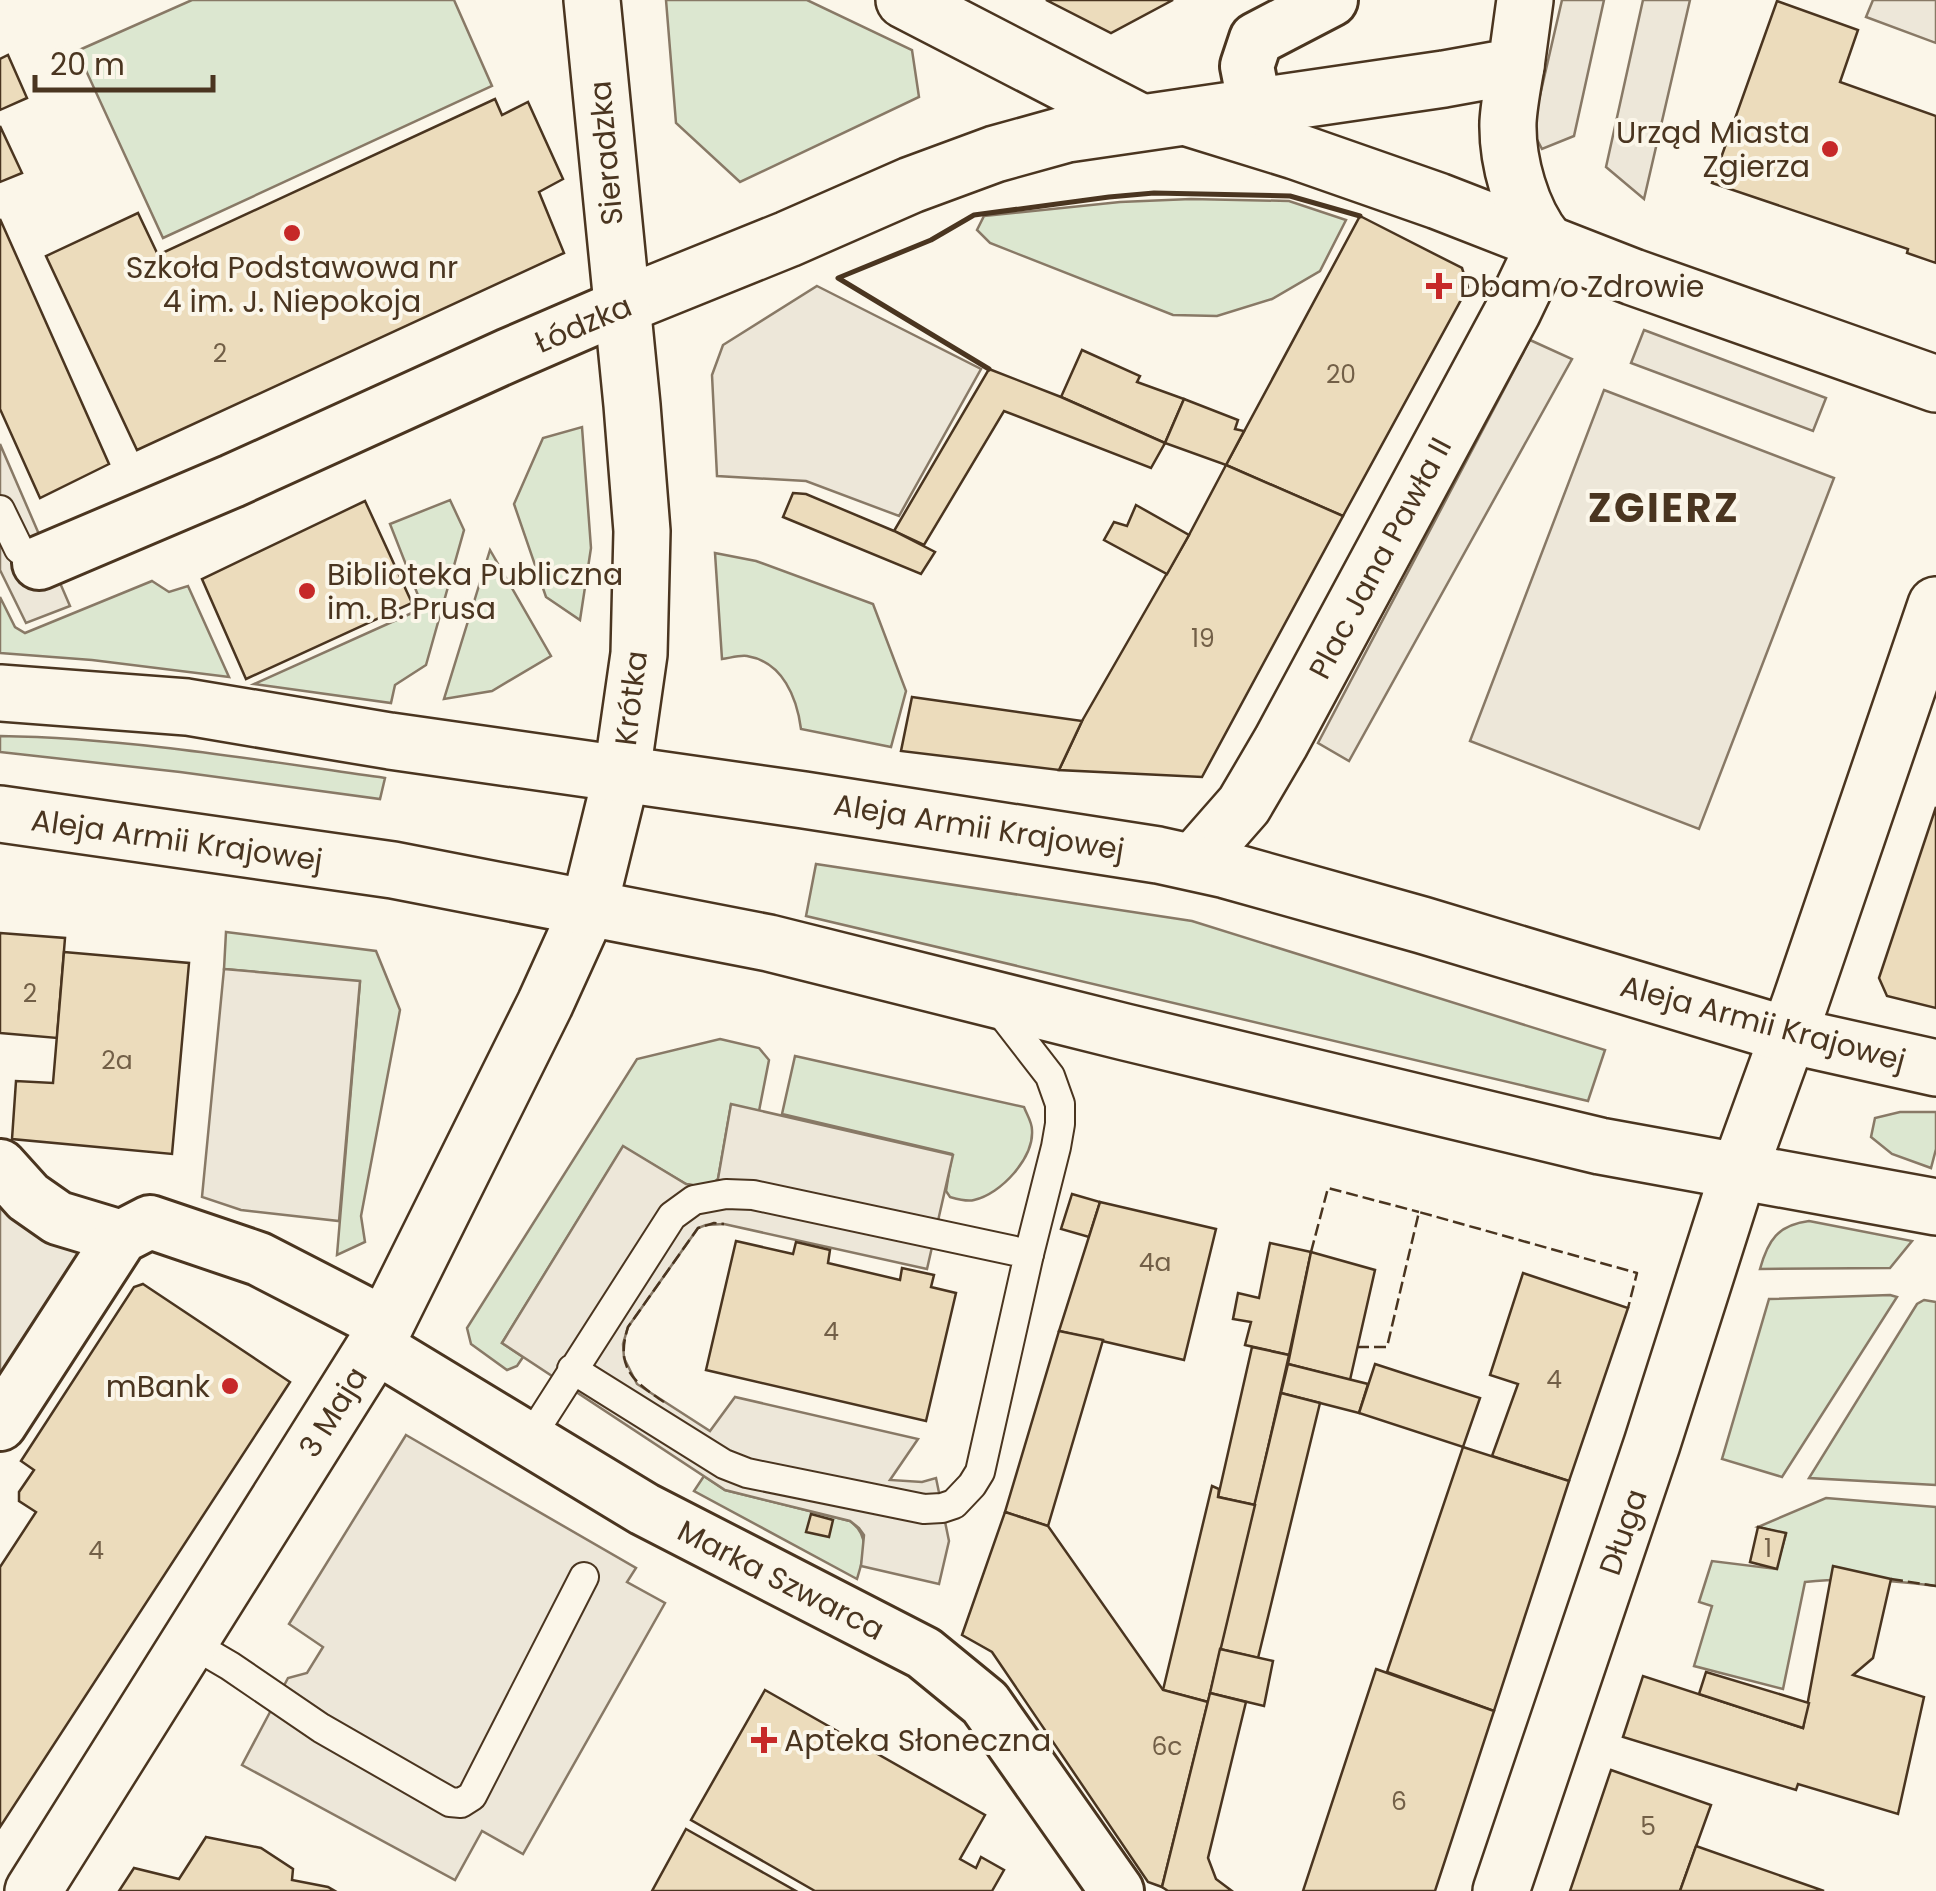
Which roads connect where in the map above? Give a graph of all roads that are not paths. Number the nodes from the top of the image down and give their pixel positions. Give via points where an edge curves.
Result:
1 (592, 0) edge
2 (904, 0) edge
3 (1332, 0) edge
4 (1525, 0) edge
5 (1516, 66) junction
6 (1255, 107) junction
7 (1163, 120) junction
8 (1546, 242) junction
9 (622, 306) junction
10 (1936, 384) edge
11 (0, 510) edge
12 (39, 563) joint
13 (1936, 604) edge
14 (0, 693) edge
15 (622, 773) junction
16 (0, 814) edge
17 (1194, 862) junction
18 (589, 907) junction
19 (988, 996) junction
20 (1788, 1035) junction
21 (1936, 1068) edge
22 (0, 1166) edge
23 (1740, 1171) junction
24 (1936, 1206) edge
25 (121, 1237) junction
26 (1029, 1254) junction
27 (380, 1335) junction
28 (572, 1369) junction
29 (0, 1424) edge
30 (528, 1440) junction
31 (584, 1577) dead end
32 (188, 1642) junction
33 (33, 1891) edge
34 (1117, 1891) edge
35 (1501, 1891) edge

1 - 9 main road, Sieradzka
2 - 7 main road
3 - 6 street via 1256,39 1247,66
4 - 5 main road
5 - 6 main road
5 - 8 main road via 1508,122 1512,159 1527,210
6 - 7 main road
7 - 8 main road via 1295,151
7 - 9 main road, Łódzka via 1067,134 995,154
8 - 10 main road
8 - 17 main road, Plac Jana Pawła II via 1281,742 1244,805
9 - 12 street, Łódzka
9 - 15 main road, Krótka via 642,531 639,654
11 - 12 lane via 19,549
13 - 20 main road
14 - 15 main road, Aleja Armii Krajowej via 187,707
15 - 17 main road, Aleja Armii Krajowej
15 - 18 main road, Krótka
16 - 18 main road, Aleja Armii Krajowej via 378,868
17 - 20 main road, Aleja Armii Krajowej
18 - 19 main road, Aleja Armii Krajowej
18 - 27 main road, 3 Maja
19 - 23 main road, Aleja Armii Krajowej via 1600,1146
19 - 26 lane via 1050,1076 1060,1104
20 - 21 main road, Aleja Armii Krajowej
20 - 23 main road
22 - 25 street via 58,1218
23 - 24 main road, Aleja Armii Krajowej
23 - 35 main road, Długa
25 - 27 street, Marka Szwarca via 150,1222 259,1259
25 - 29 street
26 - 28 lane via 753,1194 694,1200 672,1216
26 - 28 lane via 980,1472 954,1504 942,1508 909,1507 724,1464
27 - 30 street, Marka Szwarca via 426,1375
27 - 32 main road, 3 Maja
28 - 30 lane
30 - 34 street, Marka Szwarca via 644,1510 948,1671 985,1703
31 - 32 lane via 472,1796 461,1803 322,1728
32 - 33 main road, 3 Maja

